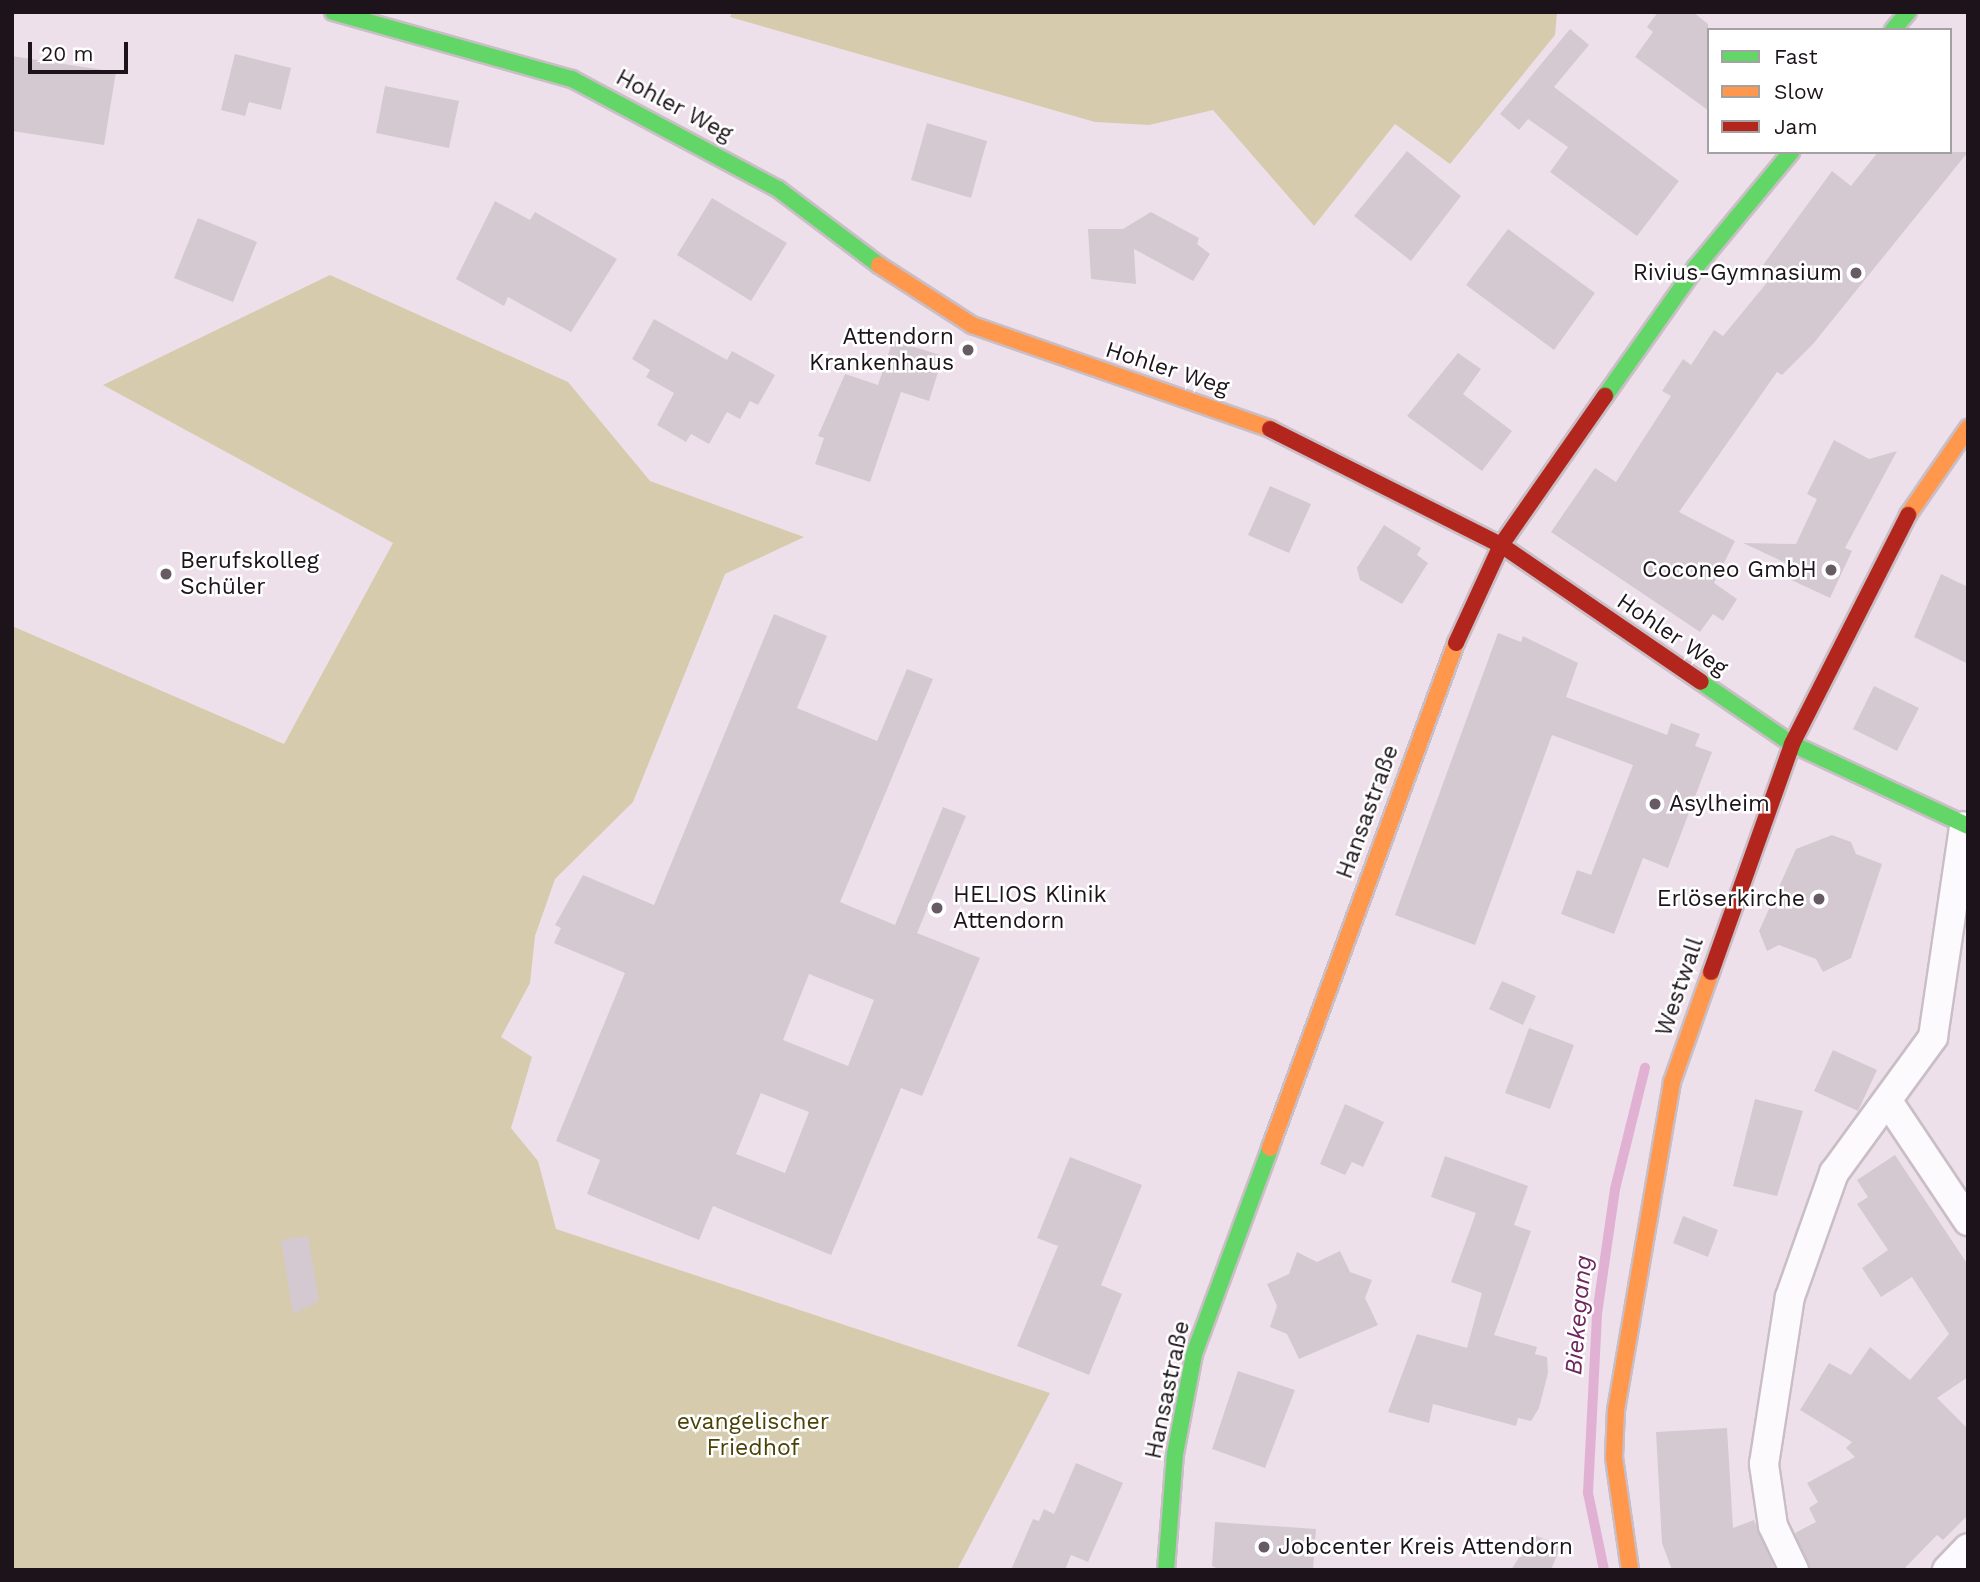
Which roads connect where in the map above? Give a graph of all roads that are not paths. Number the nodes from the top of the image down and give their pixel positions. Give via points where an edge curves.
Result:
1 (332, 12) edge
2 (1908, 12) edge
3 (1895, 28) edge
4 (1789, 154) edge
5 (1968, 428) edge
6 (1501, 545) junction
7 (1791, 744) junction
8 (1966, 824) edge
9 (1889, 1103) junction
10 (1968, 1221) edge
11 (1968, 1548) edge
12 (1166, 1570) edge
13 (1630, 1570) edge
14 (1794, 1570) edge
15 (1947, 1570) edge

1 - 6 street, Hohler Weg via 572,79 676,129 778,189 912,290 972,326 1285,434
2 - 3 street
4 - 6 street, Hansastraße via 1696,267
5 - 7 street, Westwall via 1900,526
6 - 7 street, Hohler Weg
6 - 12 street, Hansastraße via 1429,713 1194,1354 1174,1454
7 - 8 street, Hohler Weg
7 - 13 street, Westwall via 1672,1082 1616,1410 1614,1457
8 - 9 street via 1941,1013 1933,1037
9 - 10 street
9 - 14 street via 1829,1185 1790,1297 1773,1378 1764,1464 1773,1526
11 - 15 street

